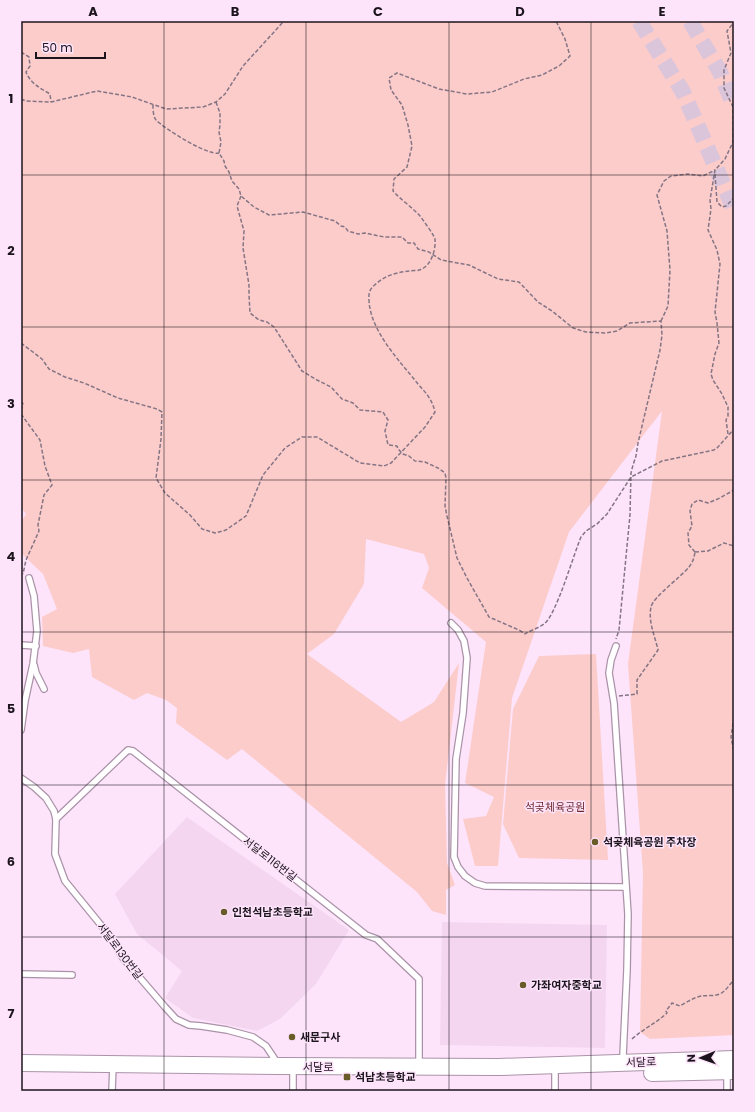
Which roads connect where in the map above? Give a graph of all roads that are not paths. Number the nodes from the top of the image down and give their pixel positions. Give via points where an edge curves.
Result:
1 (29, 578) road end
2 (451, 623) dead end
3 (21, 645) edge
4 (36, 646) junction
5 (616, 646) road end
6 (33, 664) junction
7 (44, 689) dead end
8 (21, 730) edge
9 (21, 778) edge
10 (56, 819) junction
11 (626, 887) junction
12 (21, 974) edge
13 (72, 975) dead end
14 (734, 1048) edge
15 (623, 1052) junction
16 (21, 1063) edge
17 (113, 1064) junction
18 (286, 1066) junction
19 (418, 1067) junction
20 (499, 1067) junction
21 (732, 1067) edge
22 (555, 1073) junction
23 (112, 1091) edge
24 (293, 1091) edge
25 (554, 1091) edge
26 (727, 1091) edge

1 - 4 lane via 34,596
2 - 11 lane via 464,641 466,658 454,798 454,857 458,867 465,876 485,886
3 - 4 lane
4 - 6 lane
5 - 11 lane via 609,672 613,696
6 - 7 lane
6 - 8 lane
9 - 10 lane, 서달로130번길 via 46,798
10 - 18 lane, 서달로130번길 via 55,854 65,881 123,958 176,1019 189,1025 227,1030 253,1037
10 - 19 lane, 서달로116번길 via 128,750 133,751 366,935 377,939 419,979
11 - 15 lane via 627,970
12 - 13 lane
14 - 15 street
15 - 20 street
16 - 17 street, 서달로
17 - 18 street, 서달로
17 - 23 lane
18 - 19 street, 서달로
18 - 24 lane
19 - 20 street, 서달로
20 - 21 street, 서달로
20 - 22 street
21 - 22 street
21 - 26 lane
22 - 25 lane

